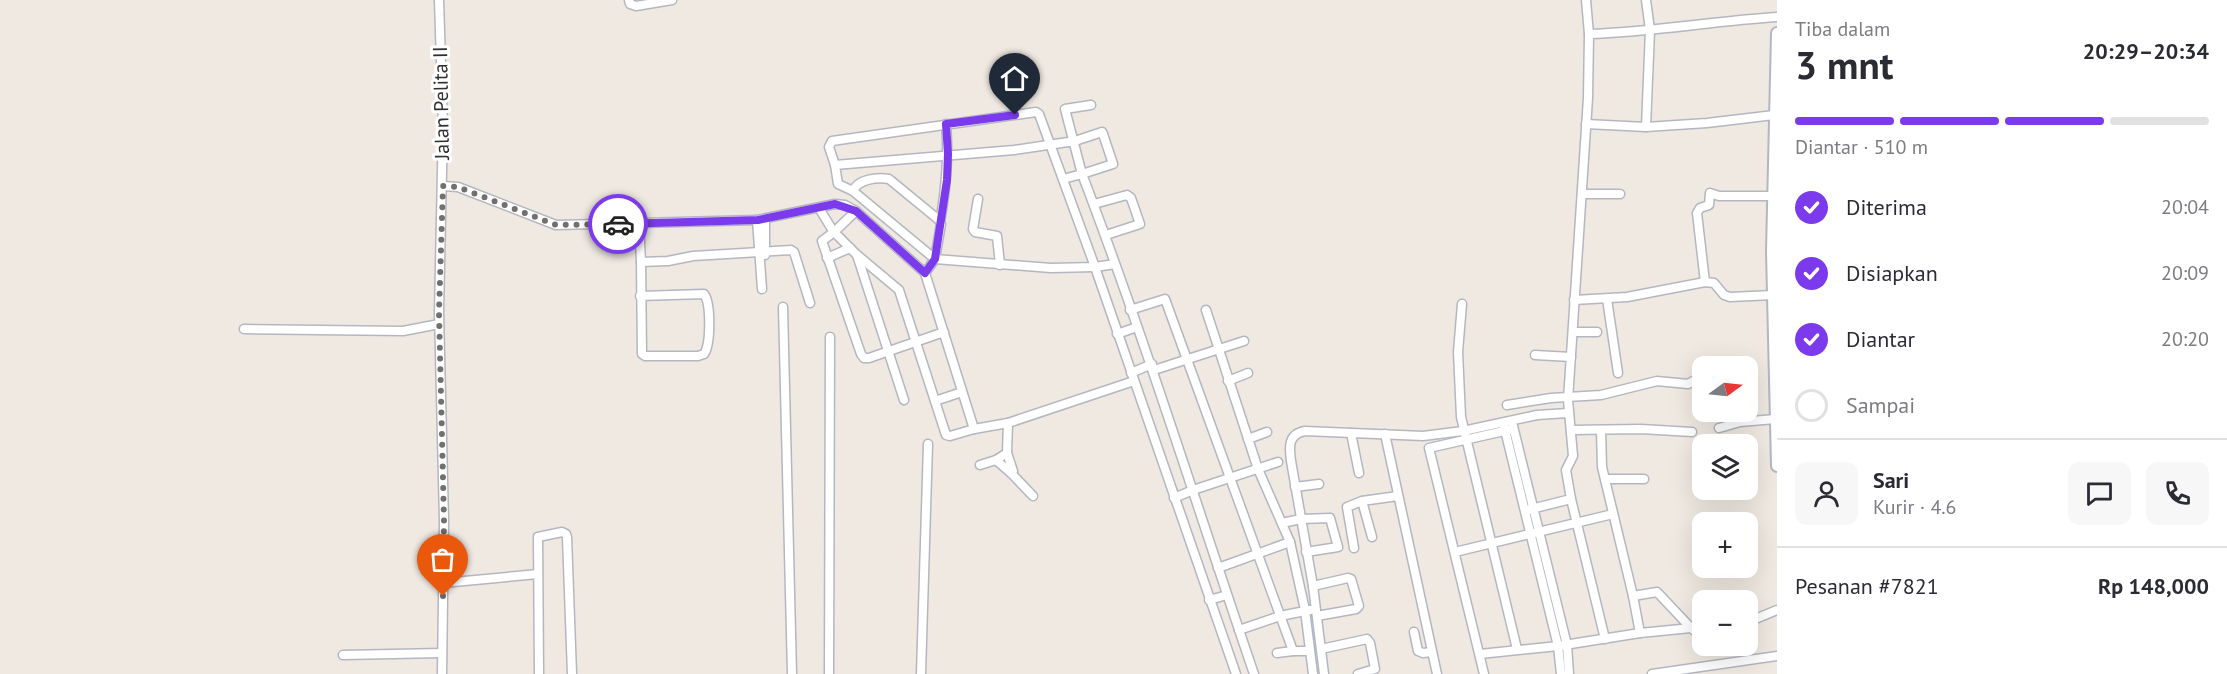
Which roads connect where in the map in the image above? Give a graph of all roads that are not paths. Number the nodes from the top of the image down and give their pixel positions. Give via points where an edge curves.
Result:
1 (439, 0) edge
2 (629, 0) edge
3 (672, 0) edge
4 (1586, 0) edge
5 (1646, 0) edge
6 (1777, 17) edge
7 (1650, 30) junction
8 (1777, 33) edge
9 (1589, 34) junction
10 (1776, 103) edge
11 (1091, 105) dead end
12 (1774, 115) junction
13 (946, 124) junction
14 (1586, 124) junction
15 (1646, 127) junction
16 (1075, 141) junction
17 (1052, 145) junction
18 (948, 154) junction
19 (835, 165) junction
20 (1083, 174) junction
21 (443, 178) junction
22 (1064, 179) junction
23 (853, 190) junction
24 (1582, 194) junction
25 (1620, 194) dead end
26 (1775, 196) edge
27 (978, 199) dead end
28 (1094, 204) junction
29 (819, 208) junction
30 (856, 211) junction
31 (761, 220) junction
32 (940, 222) junction
33 (639, 223) junction
34 (834, 232) junction
35 (1106, 235) junction
36 (853, 251) junction
37 (762, 252) junction
38 (828, 258) junction
39 (641, 262) junction
40 (1000, 264) junction
41 (1115, 264) junction
42 (930, 266) junction
43 (1095, 267) junction
44 (885, 278) junction
45 (1705, 282) junction
46 (867, 283) junction
47 (764, 291) dead end
48 (640, 296) junction
49 (1773, 296) junction
50 (1607, 299) junction
51 (1574, 300) junction
52 (810, 303) dead end
53 (1462, 304) dead end
54 (783, 307) dead end
55 (1130, 310) junction
56 (1206, 310) dead end
57 (440, 324) junction
58 (1137, 327) junction
59 (244, 329) dead end
60 (1573, 332) junction
61 (1597, 332) dead end
62 (944, 333) junction
63 (1117, 334) junction
64 (830, 337) dead end
65 (916, 341) junction
66 (1244, 341) dead end
67 (1218, 350) junction
68 (889, 352) junction
69 (1534, 355) dead end
70 (1571, 357) junction
71 (1187, 359) junction
72 (1153, 367) junction
73 (1248, 373) dead end
74 (1618, 373) dead end
75 (1132, 377) junction
76 (1228, 381) junction
77 (1692, 382) edge
78 (1777, 382) edge
79 (963, 392) junction
80 (904, 400) dead end
81 (935, 401) junction
82 (1508, 405) dead end
83 (1568, 405) junction
84 (1775, 419) junction
85 (1008, 423) junction
86 (1508, 425) junction
87 (1719, 428) dead end
88 (974, 429) junction
89 (1570, 430) junction
90 (1601, 430) junction
91 (1267, 432) dead end
92 (1692, 432) dead end
93 (1351, 433) junction
94 (1464, 433) junction
95 (1385, 434) junction
96 (1248, 439) junction
97 (928, 444) dead end
98 (1007, 453) junction
99 (996, 460) junction
100 (1278, 462) dead end
101 (980, 465) dead end
102 (1777, 466) edge
103 (1258, 469) junction
104 (1011, 473) junction
105 (1359, 473) dead end
106 (1229, 478) junction
107 (1605, 479) junction
108 (1644, 479) dead end
109 (1319, 484) dead end
110 (1295, 487) junction
111 (1192, 490) junction
112 (1033, 496) dead end
113 (1398, 496) junction
114 (1174, 498) junction
115 (1571, 499) junction
116 (1362, 501) junction
117 (1528, 509) junction
118 (1613, 514) junction
119 (1298, 520) junction
120 (1282, 523) junction
121 (1578, 524) junction
122 (1535, 534) junction
123 (1372, 537) dead end
124 (1290, 542) junction
125 (1491, 543) junction
126 (1354, 548) dead end
127 (1306, 552) junction
128 (1455, 552) junction
129 (1257, 553) junction
130 (1218, 568) junction
131 (538, 574) junction
132 (443, 583) junction
133 (1313, 586) junction
134 (1227, 595) junction
135 (1633, 596) junction
136 (1209, 600) junction
137 (1777, 610) edge
138 (1312, 611) junction
139 (1280, 616) junction
140 (1758, 618) edge
141 (1691, 628) joint
142 (1239, 630) junction
143 (1414, 632) dead end
144 (1640, 633) junction
145 (1605, 639) junction
146 (1563, 645) junction
147 (1321, 649) junction
148 (1517, 649) junction
149 (1293, 651) junction
150 (1310, 651) junction
151 (1432, 652) junction
152 (442, 653) junction
153 (1277, 653) dead end
154 (1480, 654) junction
155 (343, 655) dead end
156 (1777, 656) edge
157 (1705, 670) edge
158 (1674, 672) edge
159 (442, 674) edge
160 (539, 674) edge
161 (572, 674) edge
162 (792, 674) edge
163 (830, 674) edge
164 (921, 674) edge
165 (1236, 674) edge
166 (1254, 674) edge
167 (1313, 674) edge
168 (1324, 674) edge
169 (1358, 674) edge
170 (1437, 674) edge
171 (1484, 674) edge
172 (1561, 674) edge
173 (1569, 674) edge
174 (1652, 674) edge

1 - 21 street, Jalan Pelita II
2 - 3 street via 636,6
4 - 9 street
5 - 7 street
6 - 7 street
7 - 9 street
7 - 15 street
8 - 10 street
9 - 14 street
10 - 12 street
11 - 16 street via 1065,109
12 - 15 street
12 - 26 street
13 - 17 street via 1036,112
13 - 18 street
13 - 19 street via 830,142
14 - 15 street
14 - 24 street
16 - 17 street
16 - 20 street
16 - 20 street via 1102,132 1113,161 1112,165
17 - 18 street
17 - 22 street
18 - 19 street
18 - 32 street
19 - 23 street via 838,184
20 - 22 street
20 - 28 street
21 - 33 street via 556,225
21 - 57 street, Jalan Pelita II
22 - 43 street
23 - 32 street via 864,181 889,179
23 - 42 street
24 - 25 street
24 - 51 street
26 - 45 street via 1710,193 1709,205 1697,213
26 - 49 street
27 - 40 street via 974,231 997,236
28 - 35 street
28 - 35 street via 1127,195 1131,198 1140,224
29 - 30 street via 835,204
29 - 31 street
29 - 34 street
30 - 34 street
30 - 42 street
31 - 33 street
31 - 37 street
32 - 42 street
33 - 39 street
34 - 36 street
34 - 38 street via 822,241
35 - 41 street
36 - 38 street
36 - 44 street
36 - 46 street
37 - 39 street
37 - 47 street
37 - 52 street via 793,251
38 - 68 street via 861,354 869,358
39 - 48 street
40 - 42 street
40 - 43 street
41 - 43 street
41 - 55 street
42 - 62 street
43 - 63 street
44 - 46 street
44 - 65 street via 899,290
45 - 49 street via 1714,283 1730,297
45 - 50 street
46 - 68 street
48 - 48 street via 643,355 704,354 709,344 708,301 704,294
49 - 78 street
50 - 51 street
50 - 74 street
51 - 60 street
53 - 94 street via 1458,352
54 - 162 street
55 - 58 street
55 - 71 street via 1165,299
56 - 67 street
57 - 59 street via 403,331
57 - 132 street, Jalan Pelita II
58 - 63 street
58 - 72 street
60 - 61 street
60 - 70 street
62 - 65 street
62 - 79 street
63 - 75 street
64 - 163 street
65 - 68 street
65 - 81 street
66 - 67 street
67 - 71 street
67 - 76 street
68 - 80 street
69 - 70 street
70 - 83 street
71 - 72 street
71 - 106 street
72 - 75 street
72 - 111 street
73 - 76 street
75 - 85 street
75 - 114 street
76 - 96 street
77 - 83 street via 1657,381
78 - 84 street
79 - 81 street
79 - 88 street
81 - 88 street via 946,435
82 - 83 street
83 - 86 street
83 - 89 street
84 - 87 street
84 - 102 street
85 - 88 street
85 - 98 street
86 - 94 street
86 - 117 street
89 - 90 street
89 - 115 street via 1573,456 1566,470
90 - 92 street
90 - 107 street
91 - 96 street
93 - 95 street
93 - 105 street
93 - 110 street via 1297,432 1289,449
94 - 95 street
94 - 125 street
94 - 128 street via 1430,448
95 - 113 street
96 - 103 street
97 - 164 street
98 - 99 street
98 - 104 street
99 - 101 street
99 - 104 street
100 - 103 street
103 - 106 street
103 - 120 street
104 - 112 street
106 - 111 street
106 - 129 street
107 - 108 street
107 - 118 street
109 - 110 street
110 - 119 street
111 - 114 street
111 - 130 street
113 - 116 street
113 - 151 street
114 - 136 street
115 - 117 street
115 - 121 street
116 - 123 street
116 - 126 street via 1346,510
117 - 122 street
118 - 121 street
118 - 135 street
119 - 120 street
119 - 127 street
119 - 127 street via 1330,518 1338,544 1336,548
120 - 124 street
121 - 122 street
121 - 145 street
122 - 125 street
122 - 146 street
124 - 129 street
124 - 138 street
125 - 128 street
125 - 148 street
127 - 133 street
128 - 154 street
129 - 130 street
129 - 139 street
130 - 134 street
131 - 132 street
131 - 160 street
131 - 161 street via 538,537 565,533
132 - 152 street, Jalan Pelita II
133 - 138 street
133 - 138 street via 1348,578 1359,606
134 - 136 street
134 - 142 street
135 - 141 street via 1657,592
135 - 144 street
136 - 165 street
137 - 140 street
138 - 139 street
138 - 147 street
138 - 150 street
139 - 142 street
139 - 149 street
141 - 144 street
142 - 166 street
143 - 151 street via 1418,651
144 - 145 street
145 - 146 street
146 - 148 street
146 - 172 street
146 - 173 street
147 - 168 street
147 - 169 street via 1369,640 1376,669
148 - 154 street
149 - 150 street
149 - 153 street
150 - 167 street
151 - 170 street
152 - 155 street
152 - 159 street, Jalan Pelita II
154 - 171 street
156 - 157 street
157 - 158 street
158 - 174 street

